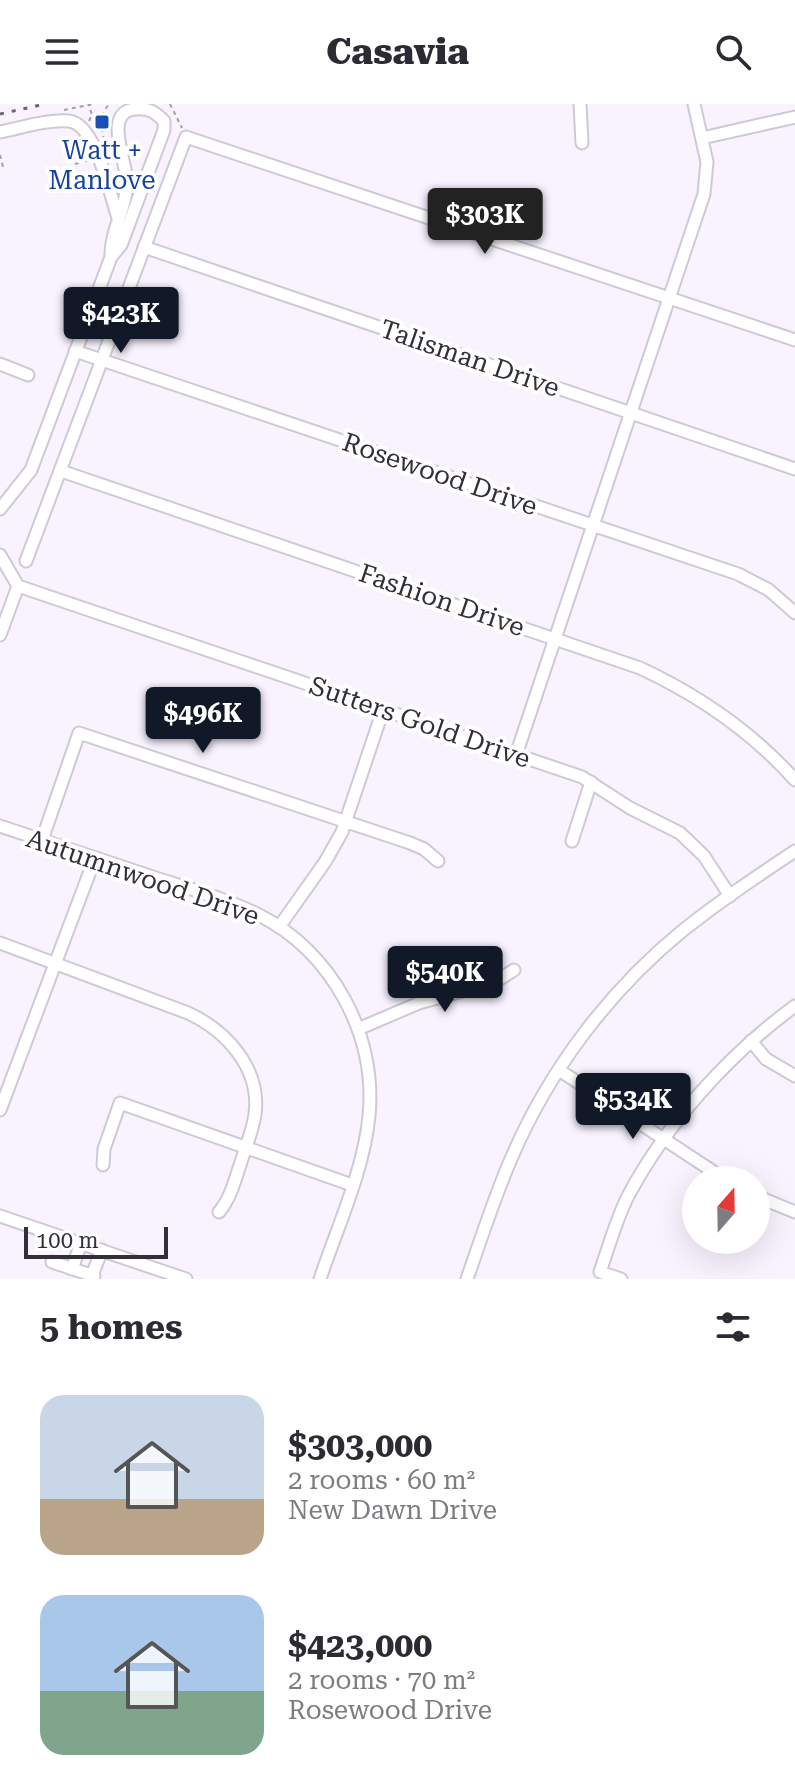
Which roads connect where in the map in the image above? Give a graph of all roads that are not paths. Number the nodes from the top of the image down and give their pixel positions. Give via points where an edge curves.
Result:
1 (580, 104) edge
2 (694, 104) edge
3 (795, 117) edge
4 (0, 132) edge
5 (702, 138) junction
6 (582, 143) dead end
7 (118, 219) junction
8 (144, 247) junction
9 (111, 257) junction
10 (669, 299) junction
11 (795, 340) edge
12 (75, 351) junction
13 (100, 360) junction
14 (0, 364) edge
15 (28, 375) dead end
16 (632, 413) junction
17 (795, 469) edge
18 (61, 471) junction
19 (0, 509) edge
20 (594, 526) junction
21 (0, 555) edge
22 (26, 561) dead end
23 (18, 586) junction
24 (795, 613) edge
25 (0, 635) edge
26 (556, 638) junction
27 (383, 710) junction
28 (516, 755) junction
29 (795, 780) edge
30 (591, 782) junction
31 (345, 821) junction
32 (0, 826) edge
33 (42, 840) junction
34 (572, 841) dead end
35 (795, 851) edge
36 (95, 858) junction
37 (438, 861) dead end
38 (730, 896) junction
39 (279, 927) junction
40 (0, 943) edge
41 (56, 964) junction
42 (514, 970) dead end
43 (795, 1006) edge
44 (358, 1029) junction
45 (751, 1041) junction
46 (559, 1070) junction
47 (795, 1076) edge
48 (0, 1110) edge
49 (665, 1140) junction
50 (246, 1147) junction
51 (103, 1165) dead end
52 (705, 1166) edge
53 (352, 1185) junction
54 (770, 1202) edge
55 (219, 1212) dead end
56 (795, 1212) edge
57 (0, 1216) edge
58 (81, 1243) junction
59 (102, 1250) junction
60 (52, 1262) dead end
61 (72, 1269) junction
62 (178, 1278) edge
63 (320, 1279) edge
64 (467, 1279) edge
65 (621, 1279) edge

1 - 6 street
2 - 5 street
3 - 5 street
4 - 7 street via 64,121 84,128
5 - 10 street via 706,183
7 - 9 street
7 - 9 street via 127,186 117,128 124,114 146,109 164,121 164,130 121,245
8 - 10 street via 186,137
8 - 13 street
8 - 16 street, Talisman Drive
9 - 12 street
10 - 11 street
10 - 16 street
12 - 13 street, Rosewood Drive
12 - 19 street via 31,470
13 - 18 street
13 - 20 street, Rosewood Drive
14 - 15 street
16 - 17 street, Talisman Drive
16 - 20 street
18 - 22 street
18 - 26 street, Fashion Drive
20 - 24 street, Rosewood Drive via 749,578
20 - 26 street
21 - 23 street
23 - 25 street
23 - 27 street, Sutters Gold Drive
26 - 28 street
26 - 29 street, Fashion Drive via 640,668 695,696 749,736
27 - 28 street, Sutters Gold Drive
27 - 31 street
28 - 30 street, Sutters Gold Drive
30 - 34 street
30 - 38 street, Sutters Gold Drive via 689,840
31 - 33 street via 79,733
31 - 37 street via 424,849
31 - 39 street via 331,852
32 - 33 street, Autumnwood Drive
33 - 36 street, Autumnwood Drive
35 - 38 street
36 - 39 street, Autumnwood Drive via 242,907
36 - 41 street
38 - 46 street via 647,963
39 - 44 street, Autumnwood Drive via 320,963
40 - 41 street
41 - 48 street
41 - 50 street via 188,1013 226,1039 246,1065 255,1094
42 - 44 street via 495,982 419,1003
43 - 45 street
44 - 53 street, Autumnwood Drive via 368,1072 369,1114
45 - 47 street via 766,1059
45 - 49 street via 716,1075
46 - 49 street
46 - 64 street via 511,1159
49 - 52 street
49 - 65 street via 629,1195 600,1272
50 - 51 street via 120,1103
50 - 53 street
50 - 55 street
53 - 63 street, Autumnwood Drive
54 - 56 street
57 - 58 street
58 - 59 street
58 - 61 street
59 - 61 street via 93,1276
59 - 62 street
60 - 61 street

